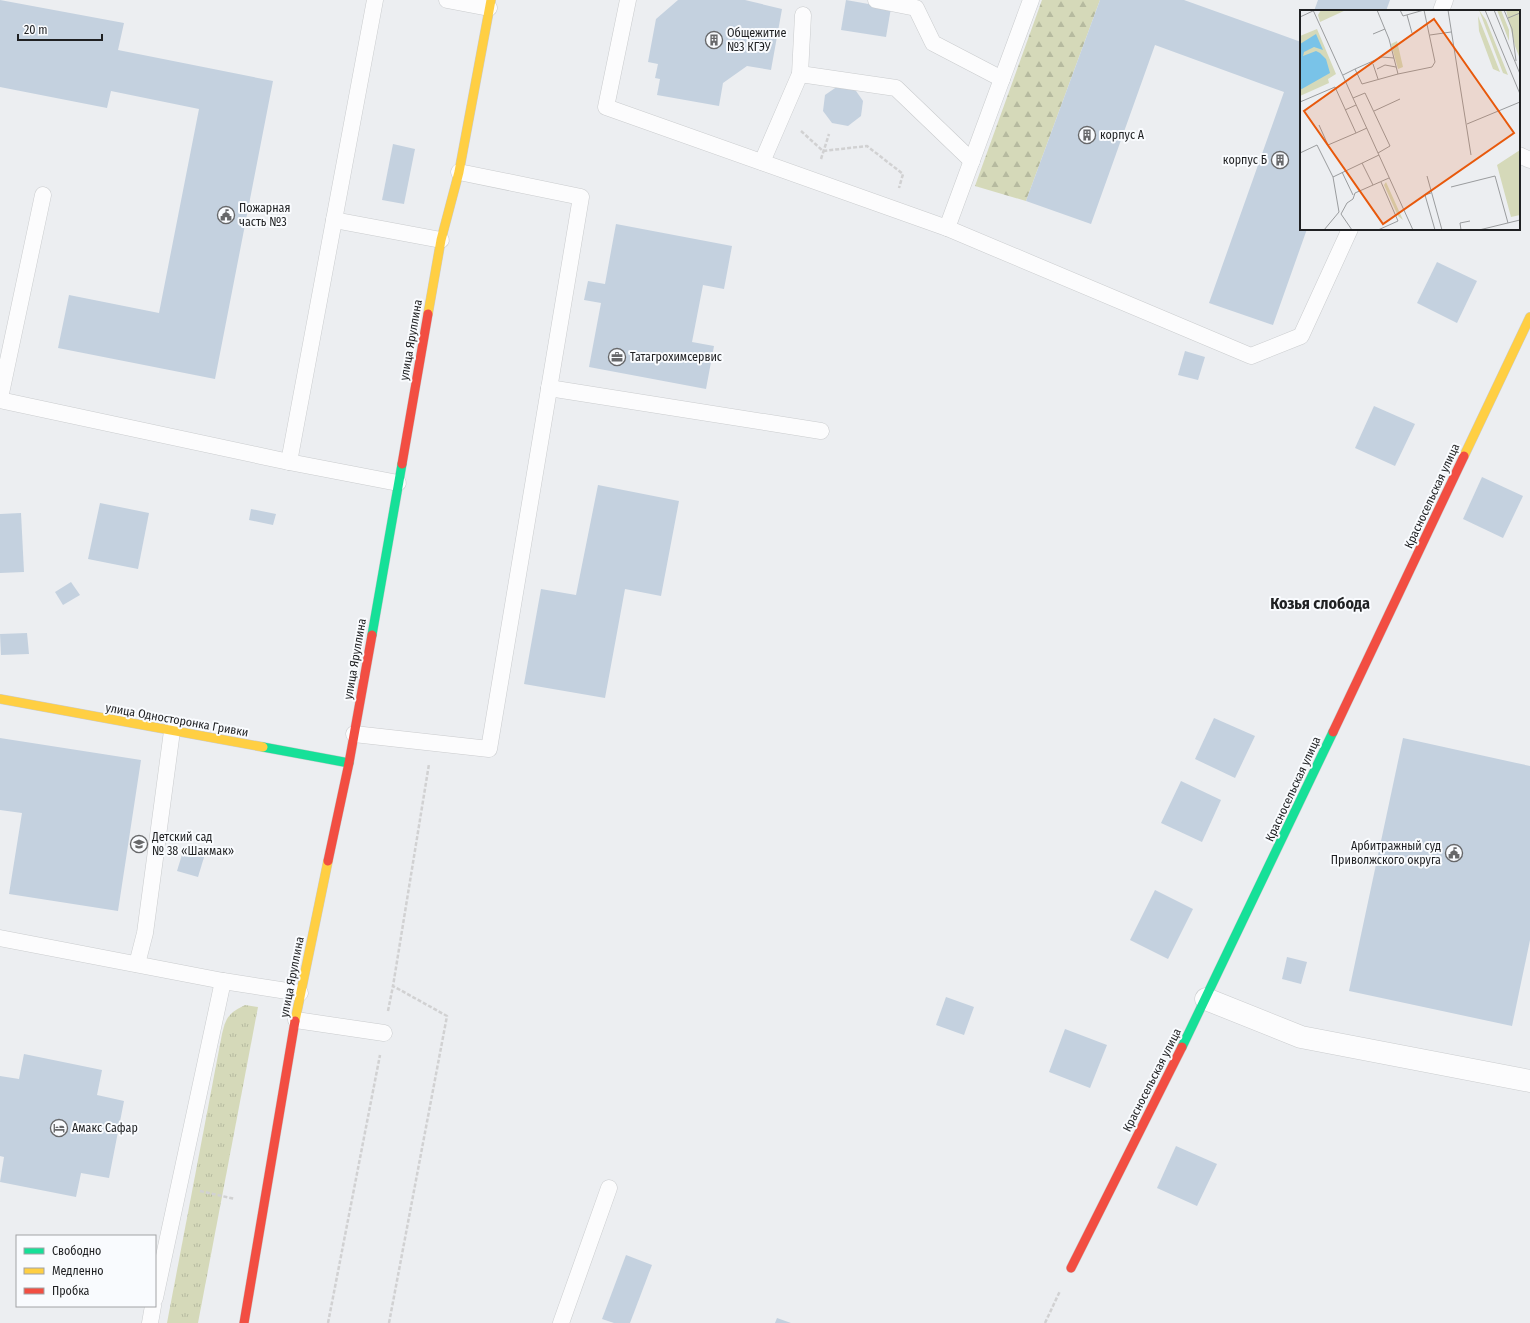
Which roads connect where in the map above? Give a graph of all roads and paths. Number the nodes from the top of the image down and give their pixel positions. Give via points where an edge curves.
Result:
1 (375, 0) edge
2 (447, 0) edge
3 (628, 0) edge
4 (876, 0) edge
5 (1031, 0) edge
6 (1446, 0) edge
7 (490, 4) edge
8 (1441, 10) edge
9 (803, 15) dead end
10 (800, 74) junction
11 (1002, 80) junction
12 (783, 114) junction
13 (1520, 155) edge
14 (1530, 160) edge
15 (972, 161) junction
16 (762, 162) junction
17 (458, 172) junction
18 (43, 195) dead end
19 (893, 209) junction
20 (334, 220) junction
21 (947, 228) junction
22 (1350, 230) edge
23 (441, 240) junction
24 (1530, 316) edge
25 (549, 388) junction
26 (0, 399) edge
27 (821, 431) dead end
28 (289, 462) junction
29 (398, 483) junction
30 (0, 699) edge
31 (172, 731) junction
32 (354, 734) junction
33 (433, 743) junction
34 (349, 763) junction
35 (0, 938) edge
36 (136, 964) junction
37 (223, 981) junction
38 (393, 986) junction
39 (300, 993) junction
40 (1206, 998) junction
41 (296, 1020) junction
42 (384, 1033) junction
43 (1530, 1081) edge
44 (179, 1187) junction
45 (609, 1188) dead end
46 (235, 1199) dead end
47 (1071, 1268) joint
48 (156, 1293) edge
49 (153, 1307) edge
50 (150, 1323) edge
51 (244, 1323) edge
52 (328, 1323) edge
53 (389, 1323) edge
54 (561, 1323) edge
55 (1045, 1323) edge

1 - 20 lane
2 - 7 lane
3 - 16 lane via 606,107
4 - 11 lane via 916,8 933,42
5 - 11 lane
6 - 8 lane
7 - 17 street, улица Яруллина
9 - 10 lane
10 - 12 lane
10 - 15 lane via 896,88
11 - 15 lane
12 - 16 lane
12 - 19 path via 823,151 867,146 903,174
13 - 14 lane
15 - 21 lane
16 - 19 lane
17 - 23 street, улица Яруллина
17 - 25 lane via 581,197
18 - 26 lane
19 - 21 lane
20 - 23 lane
20 - 28 lane
21 - 22 lane via 1252,356 1301,336
23 - 29 street, улица Яруллина
24 - 40 street, Красносельская улица
25 - 27 lane
25 - 33 lane via 489,749
26 - 28 lane
28 - 29 lane
29 - 32 street, улица Яруллина
30 - 31 street, улица Односторонка Гривки
31 - 34 street, улица Односторонка Гривки
31 - 36 lane via 145,934
32 - 33 lane
32 - 34 street, улица Яруллина
33 - 38 path
34 - 39 street, улица Яруллина
35 - 36 lane
36 - 37 lane
37 - 39 lane
37 - 44 lane
38 - 42 path
38 - 53 path via 447,1016
39 - 41 street, улица Яруллина
40 - 43 street via 1301,1037
40 - 47 street, Красносельская улица
41 - 42 lane
41 - 51 street, улица Яруллина
42 - 52 path
44 - 46 path
44 - 48 lane
45 - 54 lane
47 - 55 path
49 - 50 lane

